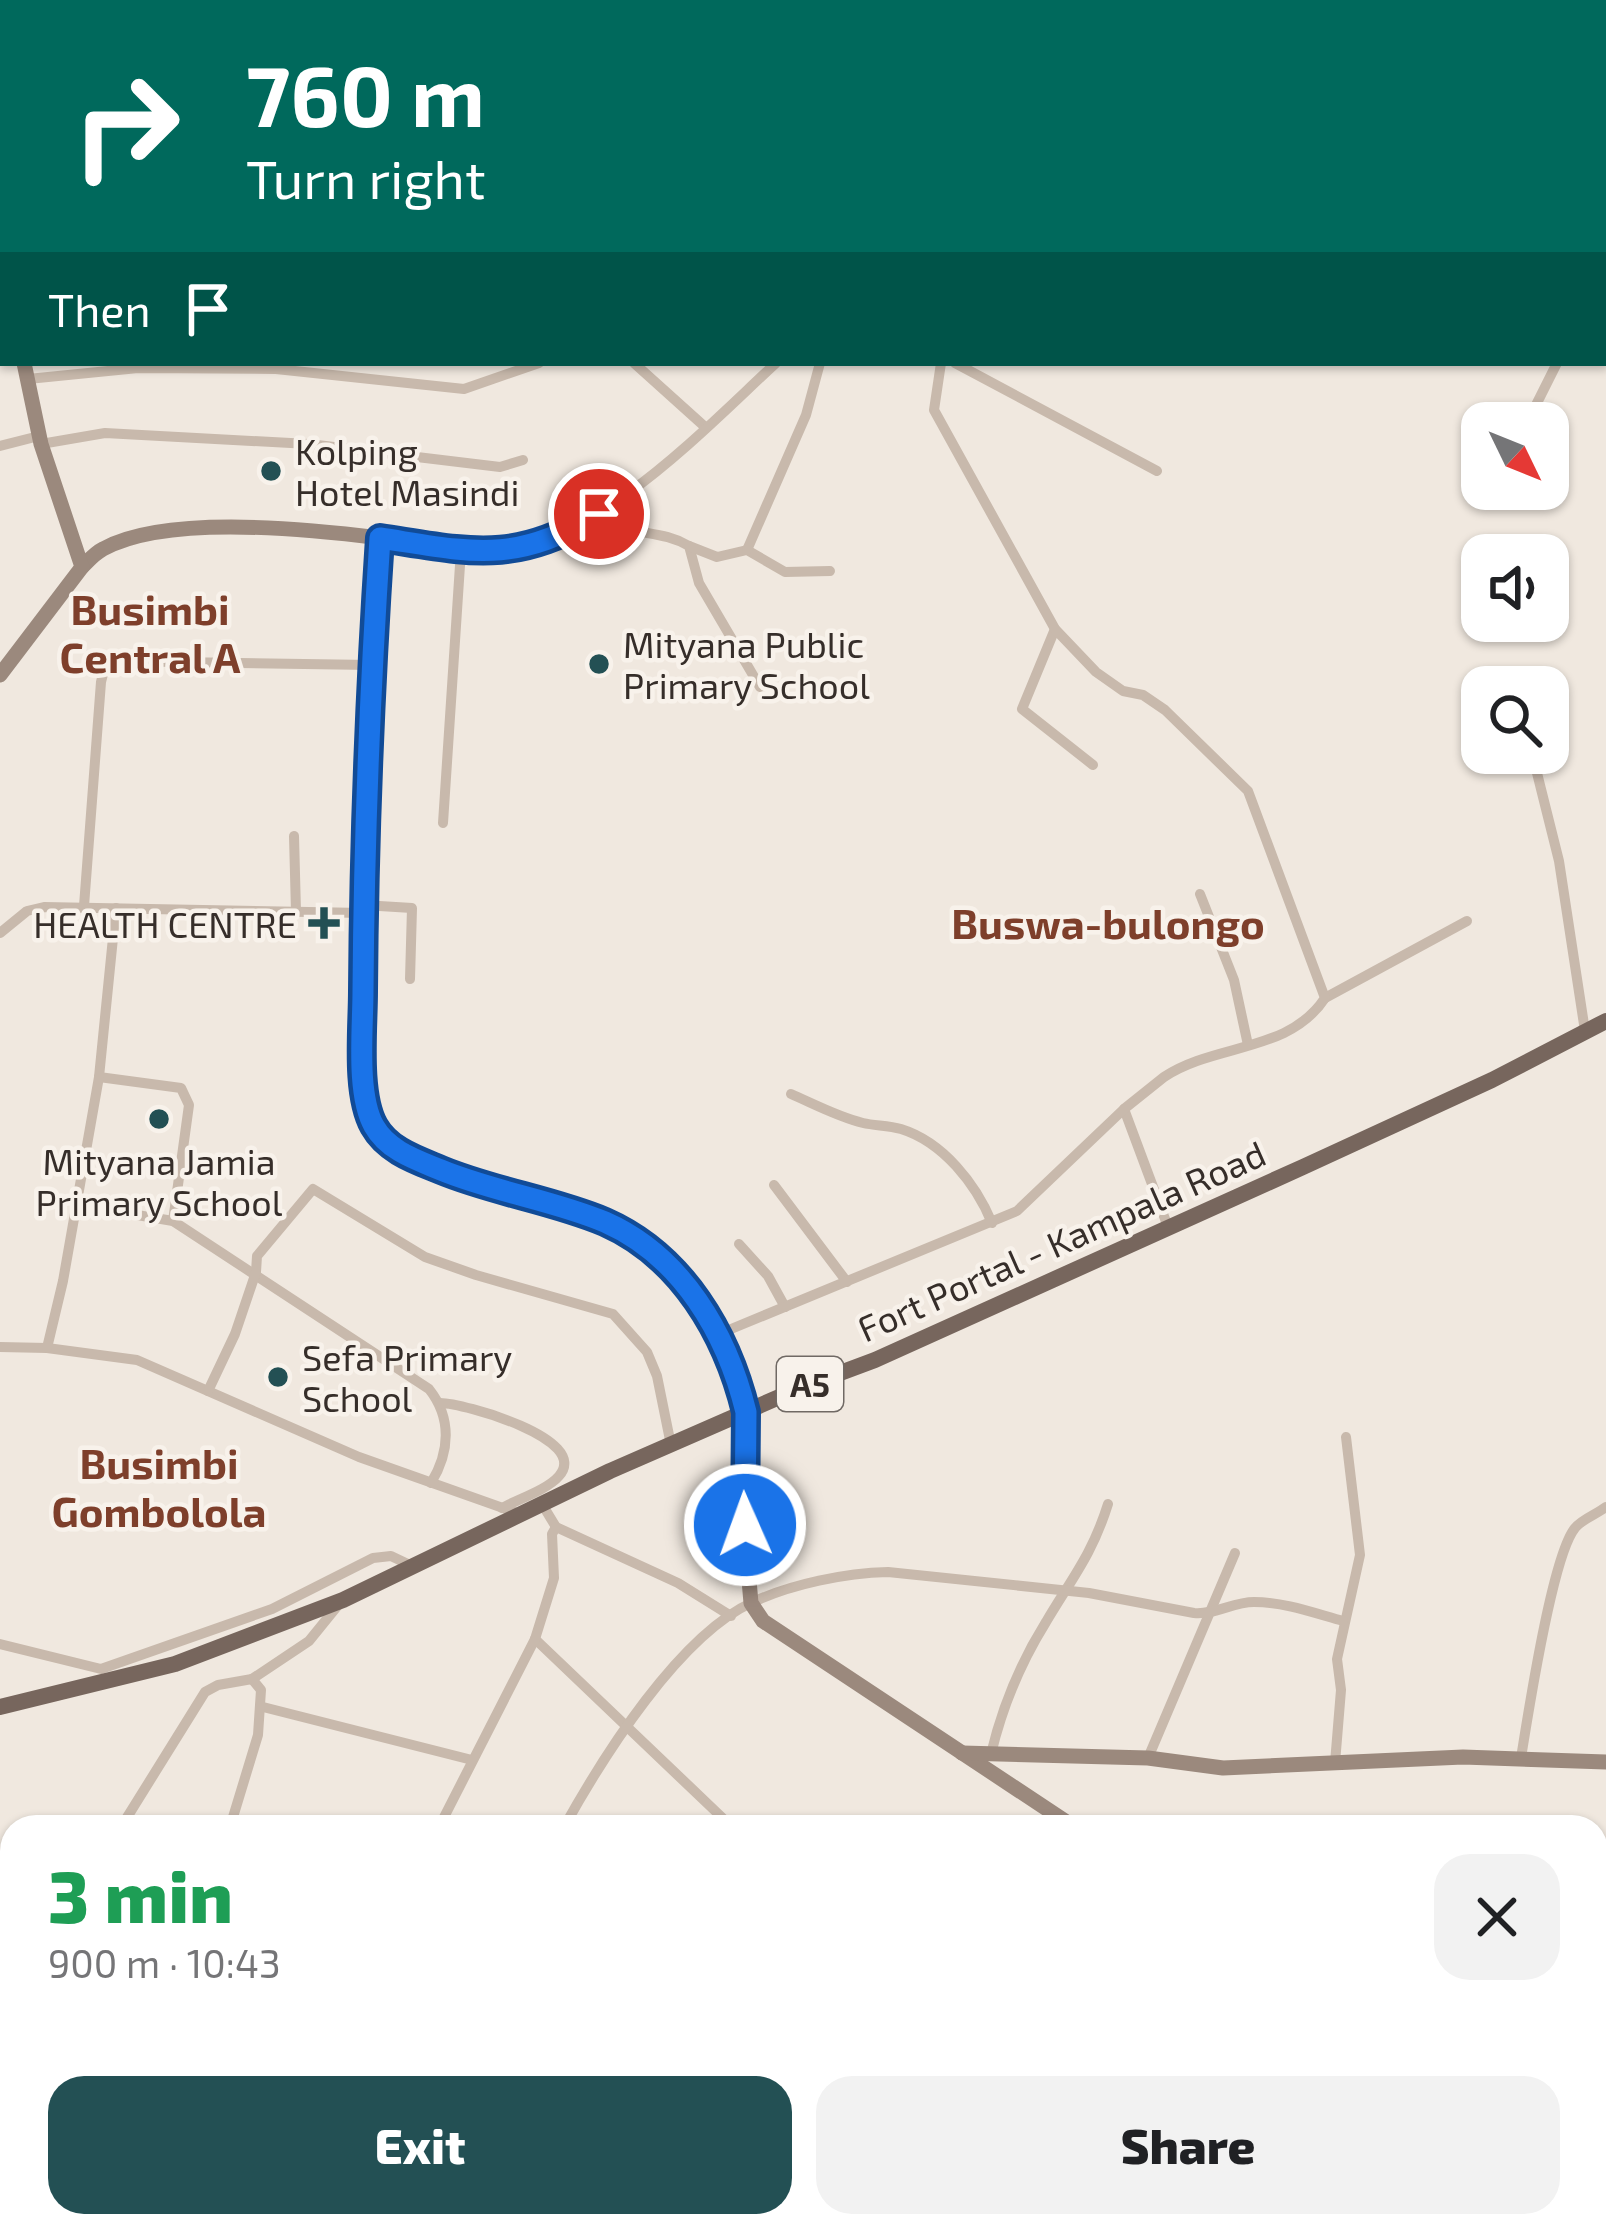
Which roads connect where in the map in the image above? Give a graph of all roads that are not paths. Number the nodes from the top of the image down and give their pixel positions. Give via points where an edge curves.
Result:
1 (137, 366) edge
2 (530, 366) edge
3 (637, 366) edge
4 (773, 366) edge
5 (819, 366) edge
6 (940, 366) edge
7 (961, 366) edge
8 (1556, 366) edge
9 (26, 371) edge
10 (1538, 402) edge
11 (704, 426) junction
12 (40, 440) junction
13 (0, 446) edge
14 (523, 460) dead end
15 (1157, 471) dead end
16 (599, 514) junction
17 (380, 538) junction
18 (689, 546) junction
19 (461, 550) junction
20 (746, 550) junction
21 (82, 567) junction
22 (830, 571) dead end
23 (1055, 628) junction
24 (371, 665) junction
25 (0, 675) edge
26 (760, 687) dead end
27 (1093, 765) dead end
28 (1537, 774) edge
29 (443, 823) dead end
30 (295, 836) dead end
31 (1200, 894) dead end
32 (84, 906) junction
33 (116, 908) junction
34 (363, 909) junction
35 (296, 911) junction
36 (1466, 921) dead end
37 (0, 933) edge
38 (410, 979) dead end
39 (1325, 998) junction
40 (1606, 1022) edge
41 (1585, 1030) junction
42 (1248, 1046) junction
43 (100, 1077) junction
44 (791, 1094) dead end
45 (1124, 1109) junction
46 (774, 1186) dead end
47 (77, 1204) junction
48 (173, 1221) junction
49 (992, 1223) junction
50 (1168, 1227) junction
51 (740, 1244) dead end
52 (256, 1272) junction
53 (847, 1282) junction
54 (785, 1307) junction
55 (719, 1334) junction
56 (0, 1347) edge
57 (47, 1348) junction
58 (208, 1390) junction
59 (440, 1402) junction
60 (746, 1412) junction
61 (1346, 1437) dead end
62 (671, 1445) junction
63 (431, 1484) junction
64 (542, 1504) junction
65 (1108, 1504) dead end
66 (1606, 1507) edge
67 (511, 1511) junction
68 (556, 1527) junction
69 (1235, 1553) dead end
70 (412, 1566) junction
71 (1067, 1592) junction
72 (343, 1600) junction
73 (751, 1603) junction
74 (1206, 1614) junction
75 (730, 1616) junction
76 (1343, 1621) junction
77 (535, 1639) junction
78 (0, 1644) edge
79 (252, 1679) junction
80 (0, 1707) edge
81 (262, 1707) junction
82 (629, 1728) junction
83 (962, 1753) junction
84 (991, 1754) junction
85 (1148, 1758) junction
86 (1522, 1758) junction
87 (472, 1760) junction
88 (1606, 1762) edge
89 (1335, 1763) junction
90 (129, 1815) edge
91 (234, 1815) edge
92 (445, 1815) edge
93 (572, 1815) edge
94 (720, 1815) edge
95 (1056, 1815) edge

1 - 2 street via 276,369 464,389
1 - 9 street
3 - 11 street
4 - 11 street
5 - 20 street
6 - 23 street via 934,410
7 - 15 street
8 - 10 street
9 - 12 main road
11 - 16 street
12 - 13 street
12 - 14 street via 105,433 309,444 500,467
12 - 21 main road
16 - 18 street via 614,528
16 - 19 street via 508,550
17 - 19 street
17 - 21 main road via 180,530 103,549
17 - 24 main road
18 - 20 street via 717,556
18 - 26 street via 699,584
19 - 29 street
20 - 22 street via 785,572
21 - 25 main road
23 - 27 street via 1022,709
23 - 39 street via 1096,672 1165,710 1249,791
24 - 32 street via 112,661 101,682
24 - 34 main road
28 - 41 street
30 - 35 street
31 - 42 street via 1234,980
32 - 33 street
32 - 37 street via 27,911
33 - 35 street
33 - 43 street
34 - 35 street
34 - 38 street via 412,908
34 - 55 main road via 363,1066 372,1124 383,1138 477,1185 603,1221 639,1240
36 - 39 street
39 - 42 street via 1306,1021
40 - 41 main road, Fort Portal - Kampala Road / A5
41 - 50 main road, Fort Portal - Kampala Road / A5
42 - 45 street via 1178,1068
43 - 47 street
43 - 48 street via 187,1095
44 - 49 street via 931,1143
45 - 49 street via 1018,1211
45 - 50 street
46 - 53 street
47 - 48 street
47 - 57 street
48 - 52 street
49 - 53 street
50 - 60 main road, Fort Portal - Kampala Road / A5
51 - 54 street
52 - 58 street
52 - 59 street
52 - 62 street via 256,1256 314,1189 425,1257 613,1314 647,1352
53 - 54 street
54 - 55 street
55 - 60 main road
56 - 57 street
57 - 58 street via 137,1360
58 - 63 street
59 - 63 street via 447,1425
59 - 67 street via 544,1436 562,1453 560,1476
60 - 62 main road, Fort Portal - Kampala Road / A5
60 - 73 main road
61 - 76 street via 1360,1555
62 - 64 main road, Fort Portal - Kampala Road / A5
63 - 67 street
64 - 67 main road, Fort Portal - Kampala Road / A5
64 - 68 street
65 - 71 street
66 - 86 street via 1573,1530 1565,1548
67 - 70 main road, Fort Portal - Kampala Road / A5
68 - 75 street
68 - 77 street via 554,1578
69 - 74 street
70 - 72 main road, Fort Portal - Kampala Road / A5
70 - 78 street via 374,1558 272,1609 101,1669
71 - 73 street via 866,1572
71 - 74 street
71 - 84 street via 1020,1670
72 - 79 street via 309,1641
72 - 80 main road, Fort Portal - Kampala Road / A5 via 175,1664
73 - 75 street
73 - 83 main road via 779,1633
74 - 76 street via 1256,1602
74 - 85 street
75 - 82 street via 664,1676
76 - 89 street
77 - 82 street
77 - 87 street
79 - 81 street
79 - 90 street via 206,1692
81 - 87 street
81 - 91 street
82 - 93 street
82 - 94 street
83 - 84 main road
83 - 95 main road
84 - 85 main road
85 - 89 main road via 1223,1768
86 - 88 main road
86 - 89 main road
87 - 92 street

